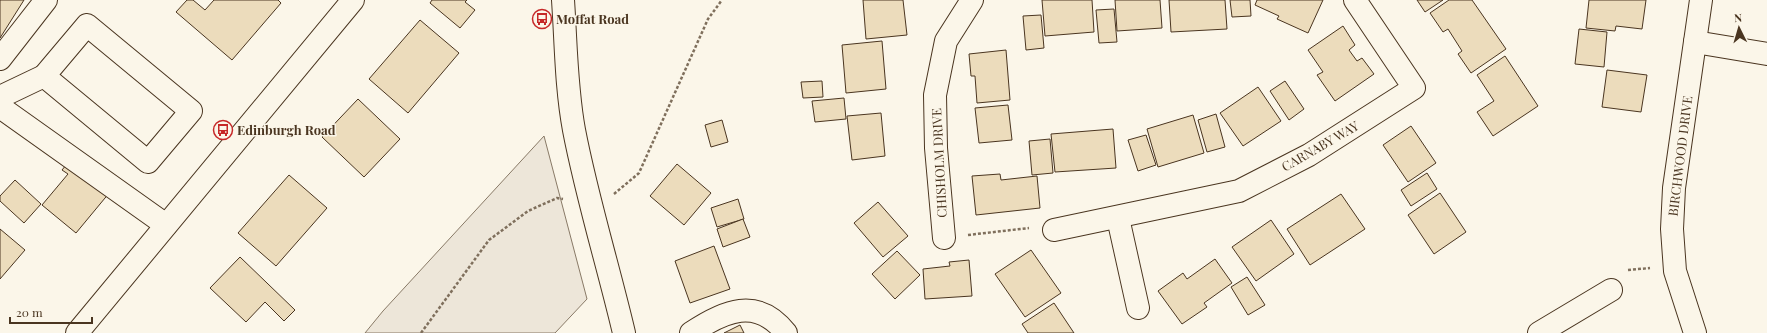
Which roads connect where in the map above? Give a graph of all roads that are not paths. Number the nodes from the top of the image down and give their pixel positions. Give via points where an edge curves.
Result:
1 (46, 0) edge
2 (353, 0) edge
3 (563, 0) edge
4 (972, 0) edge
5 (1355, 0) edge
6 (1701, 0) edge
7 (1695, 42) junction
8 (1767, 54) edge
9 (0, 59) edge
10 (44, 76) junction
11 (0, 96) edge
12 (0, 107) edge
13 (1118, 218) junction
14 (166, 225) junction
15 (1054, 230) road end
16 (944, 238) road end
17 (1611, 290) road end
18 (1138, 308) dead end
19 (77, 333) edge
20 (624, 333) edge
21 (691, 333) edge
22 (786, 333) edge
23 (1539, 333) edge
24 (1695, 333) edge

1 - 9 street
2 - 14 street
3 - 20 street via 574,130
4 - 16 street, CHISHOLM DRIVE via 946,41 935,95 936,148
5 - 13 street, CARNABY WAY via 1414,88 1309,155 1239,191
6 - 7 street, BIRCHWOOD DRIVE
7 - 8 street
7 - 24 street, BIRCHWOOD DRIVE via 1674,188 1672,229 1675,265
10 - 10 street via 87,24 191,111 148,162
10 - 11 street
12 - 14 street
13 - 15 street, CARNABY WAY
13 - 18 street
14 - 19 street
17 - 23 street
21 - 22 street via 705,324 741,309 752,309 778,322

